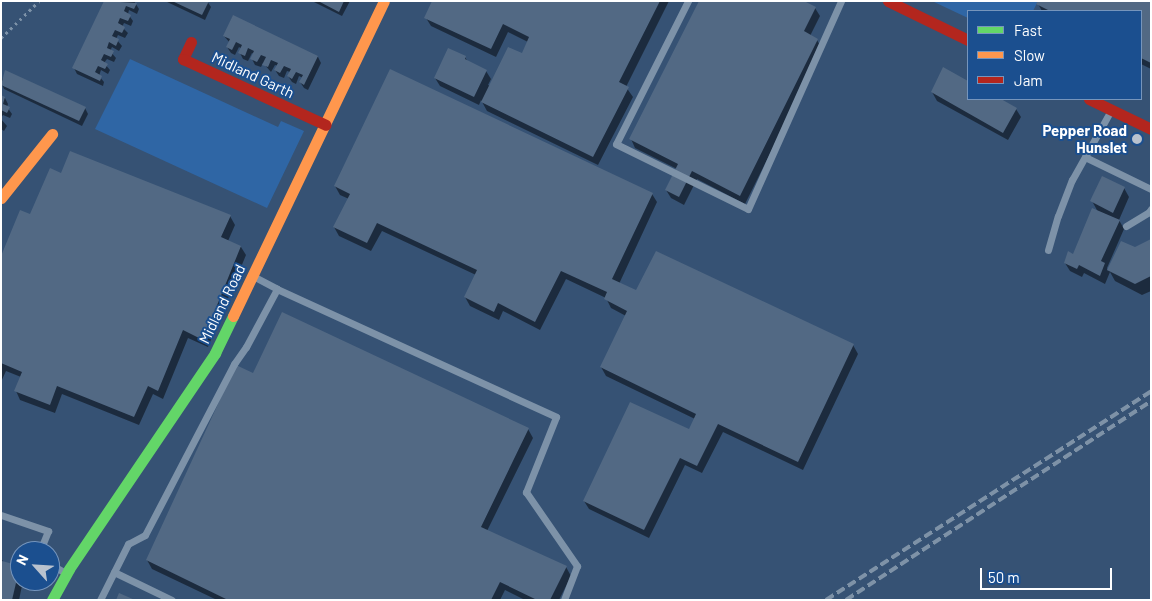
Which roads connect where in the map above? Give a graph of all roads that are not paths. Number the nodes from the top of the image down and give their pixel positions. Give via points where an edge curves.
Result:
1 (384, 1) edge
2 (688, 1) edge
3 (841, 1) edge
4 (888, 1) edge
5 (967, 40) edge
6 (191, 42) dead end
7 (1091, 100) edge
8 (1112, 110) junction
9 (326, 125) junction
10 (1151, 129) edge
11 (52, 134) dead end
12 (1085, 157) junction
13 (1151, 189) edge
14 (1, 198) edge
15 (1151, 209) edge
16 (1126, 226) dead end
17 (1048, 250) dead end
18 (252, 276) junction
19 (277, 290) junction
20 (1, 515) edge
21 (44, 541) edge
22 (60, 569) edge
23 (114, 572) junction
24 (67, 573) junction
25 (52, 600) edge
26 (100, 600) edge
27 (172, 600) edge
28 (564, 600) edge

1 - 9 street, Midland Road
2 - 3 lane via 616,144 748,209
4 - 5 street
6 - 9 street, Midland Garth via 184,59
7 - 8 street
8 - 10 street
8 - 12 lane
9 - 18 street, Midland Road
11 - 14 street
12 - 13 lane
12 - 17 lane via 1068,189
15 - 16 lane
18 - 19 lane
18 - 24 street, Midland Road via 215,353
19 - 23 lane via 226,379 145,535 128,544
19 - 28 lane via 556,417 526,492 577,566
20 - 21 lane via 48,531
22 - 24 lane
23 - 26 lane
23 - 27 lane
24 - 25 street, Midland Road

